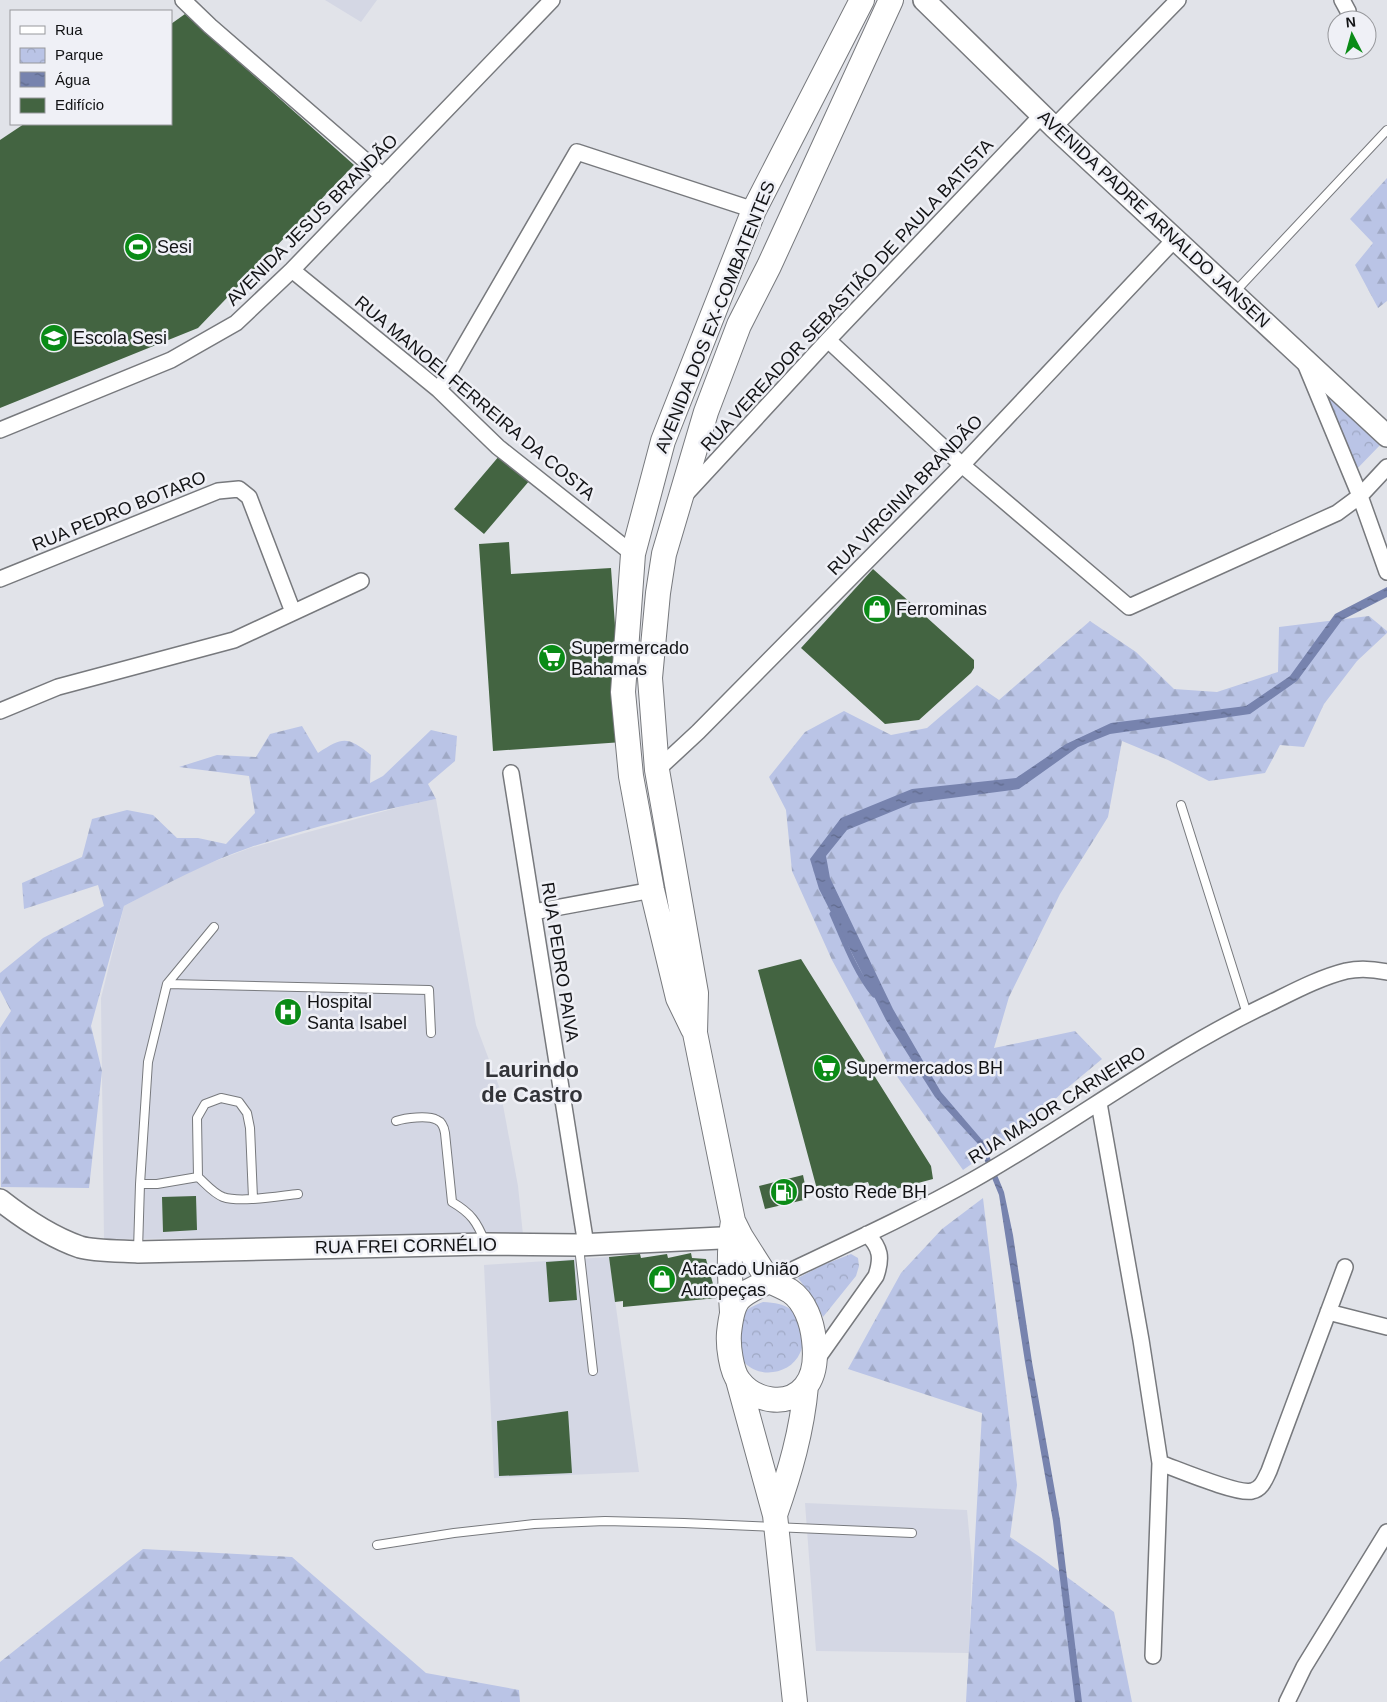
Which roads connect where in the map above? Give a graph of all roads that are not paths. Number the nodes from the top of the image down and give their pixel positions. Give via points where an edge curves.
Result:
1 (183, 0) edge
2 (552, 0) edge
3 (862, 0) edge
4 (891, 0) edge
5 (924, 0) edge
6 (1178, 0) edge
7 (1048, 121) junction
8 (1387, 130) edge
9 (383, 176) junction
10 (754, 210) junction
11 (1174, 239) junction
12 (292, 270) junction
13 (1234, 292) junction
14 (828, 340) junction
15 (1301, 355) junction
16 (438, 390) junction
17 (0, 430) edge
18 (1387, 436) edge
19 (962, 465) junction
20 (1387, 467) edge
21 (1360, 496) junction
22 (679, 501) junction
23 (634, 554) junction
24 (1387, 572) edge
25 (0, 580) edge
26 (361, 581) dead end
27 (293, 612) junction
28 (0, 711) edge
29 (657, 770) junction
30 (511, 773) dead end
31 (1181, 805) dead end
32 (652, 890) junction
33 (533, 912) junction
34 (214, 928) dead end
35 (1387, 972) edge
36 (167, 984) junction
37 (1247, 1014) junction
38 (431, 1033) dead end
39 (695, 1033) junction
40 (1099, 1103) junction
41 (396, 1121) dead end
42 (198, 1177) junction
43 (140, 1184) junction
44 (298, 1194) dead end
45 (253, 1198) junction
46 (0, 1200) edge
47 (867, 1234) junction
48 (728, 1239) junction
49 (486, 1244) junction
50 (582, 1245) junction
51 (138, 1252) junction
52 (1346, 1267) dead end
53 (769, 1280) junction
54 (732, 1312) junction
55 (1328, 1312) junction
56 (1387, 1327) edge
57 (815, 1362) junction
58 (593, 1371) dead end
59 (738, 1380) junction
60 (806, 1386) junction
61 (1160, 1463) junction
62 (776, 1521) junction
63 (1387, 1532) edge
64 (912, 1533) dead end
65 (376, 1545) dead end
66 (1154, 1656) dead end
67 (795, 1702) edge
68 (1286, 1702) edge

1 - 9 street
2 - 9 street, AVENIDA JESUS BRANDÃO
3 - 10 main road, AVENIDA DOS EX-COMBATENTES
4 - 22 main road, AVENIDA DOS EX-COMBATENTES via 739,325 706,412
5 - 7 street, AVENIDA PADRE ARNALDO JANSEN
6 - 7 street, RUA VEREADOR SEBASTIÃO DE PAULA BATISTA
7 - 11 street, AVENIDA PADRE ARNALDO JANSEN
7 - 14 street, RUA VEREADOR SEBASTIÃO DE PAULA BATISTA
8 - 13 lane
9 - 12 street, AVENIDA JESUS BRANDÃO
10 - 16 street via 577,152
10 - 23 main road, AVENIDA DOS EX-COMBATENTES via 663,441
11 - 13 street, AVENIDA PADRE ARNALDO JANSEN
11 - 19 street, RUA VIRGINIA BRANDÃO
12 - 16 street, RUA MANOEL FERREIRA DA COSTA
12 - 17 street, AVENIDA JESUS BRANDÃO via 236,323 171,360
13 - 15 street, AVENIDA PADRE ARNALDO JANSEN
14 - 19 street
14 - 22 street, RUA VEREADOR SEBASTIÃO DE PAULA BATISTA
15 - 18 street, AVENIDA PADRE ARNALDO JANSEN
15 - 21 street
16 - 23 street, RUA MANOEL FERREIRA DA COSTA via 498,447
19 - 21 street via 1129,607 1338,513
19 - 29 street, RUA VIRGINIA BRANDÃO
20 - 21 street
21 - 24 street
22 - 29 main road, AVENIDA DOS EX-COMBATENTES via 664,554 650,678
23 - 32 main road, AVENIDA DOS EX-COMBATENTES via 623,692 631,776
25 - 27 street, RUA PEDRO BOTARO via 218,491 239,489 249,497
26 - 27 street
27 - 28 street via 234,640 58,687
29 - 39 main road, AVENIDA DOS EX-COMBATENTES via 696,993
30 - 33 street, RUA PEDRO PAIVA
31 - 37 lane
32 - 33 street
32 - 39 main road, AVENIDA DOS EX-COMBATENTES via 678,998
33 - 50 street, RUA PEDRO PAIVA
34 - 36 lane
35 - 37 street, RUA MAJOR CARNEIRO via 1367,968 1346,971
36 - 38 lane via 429,990
36 - 43 lane via 148,1062
37 - 40 street, RUA MAJOR CARNEIRO via 1183,1049
39 - 48 main road, AVENIDA DOS EX-COMBATENTES
40 - 47 street, RUA MAJOR CARNEIRO via 975,1179
40 - 61 street
41 - 49 lane via 432,1118 443,1126 452,1202 466,1210 476,1222
42 - 43 lane
42 - 45 lane via 224,1197
42 - 45 lane via 198,1118 205,1104 221,1098 239,1102 250,1128
43 - 51 lane
44 - 45 lane
46 - 51 street, RUA FREI CORNÉLIO via 50,1233 81,1247
47 - 53 street, RUA MAJOR CARNEIRO
47 - 57 street via 875,1242 880,1255 876,1276
48 - 50 street, RUA FREI CORNÉLIO
48 - 53 main road, AVENIDA DOS EX-COMBATENTES
48 - 54 main road, AVENIDA DOS EX-COMBATENTES
49 - 50 street, RUA FREI CORNÉLIO
49 - 51 street, RUA FREI CORNÉLIO
50 - 58 lane
52 - 55 street
53 - 54 main road via 746,1292 735,1303
53 - 57 main road via 791,1291 804,1305 814,1338
54 - 59 main road via 728,1341
55 - 56 street
55 - 61 street via 1269,1471 1258,1488 1237,1490
57 - 60 main road
59 - 60 main road via 756,1395 778,1400 800,1393
59 - 62 main road
60 - 62 main road via 798,1442
61 - 66 street
62 - 64 lane
62 - 65 lane via 534,1524
62 - 67 main road
63 - 68 street

